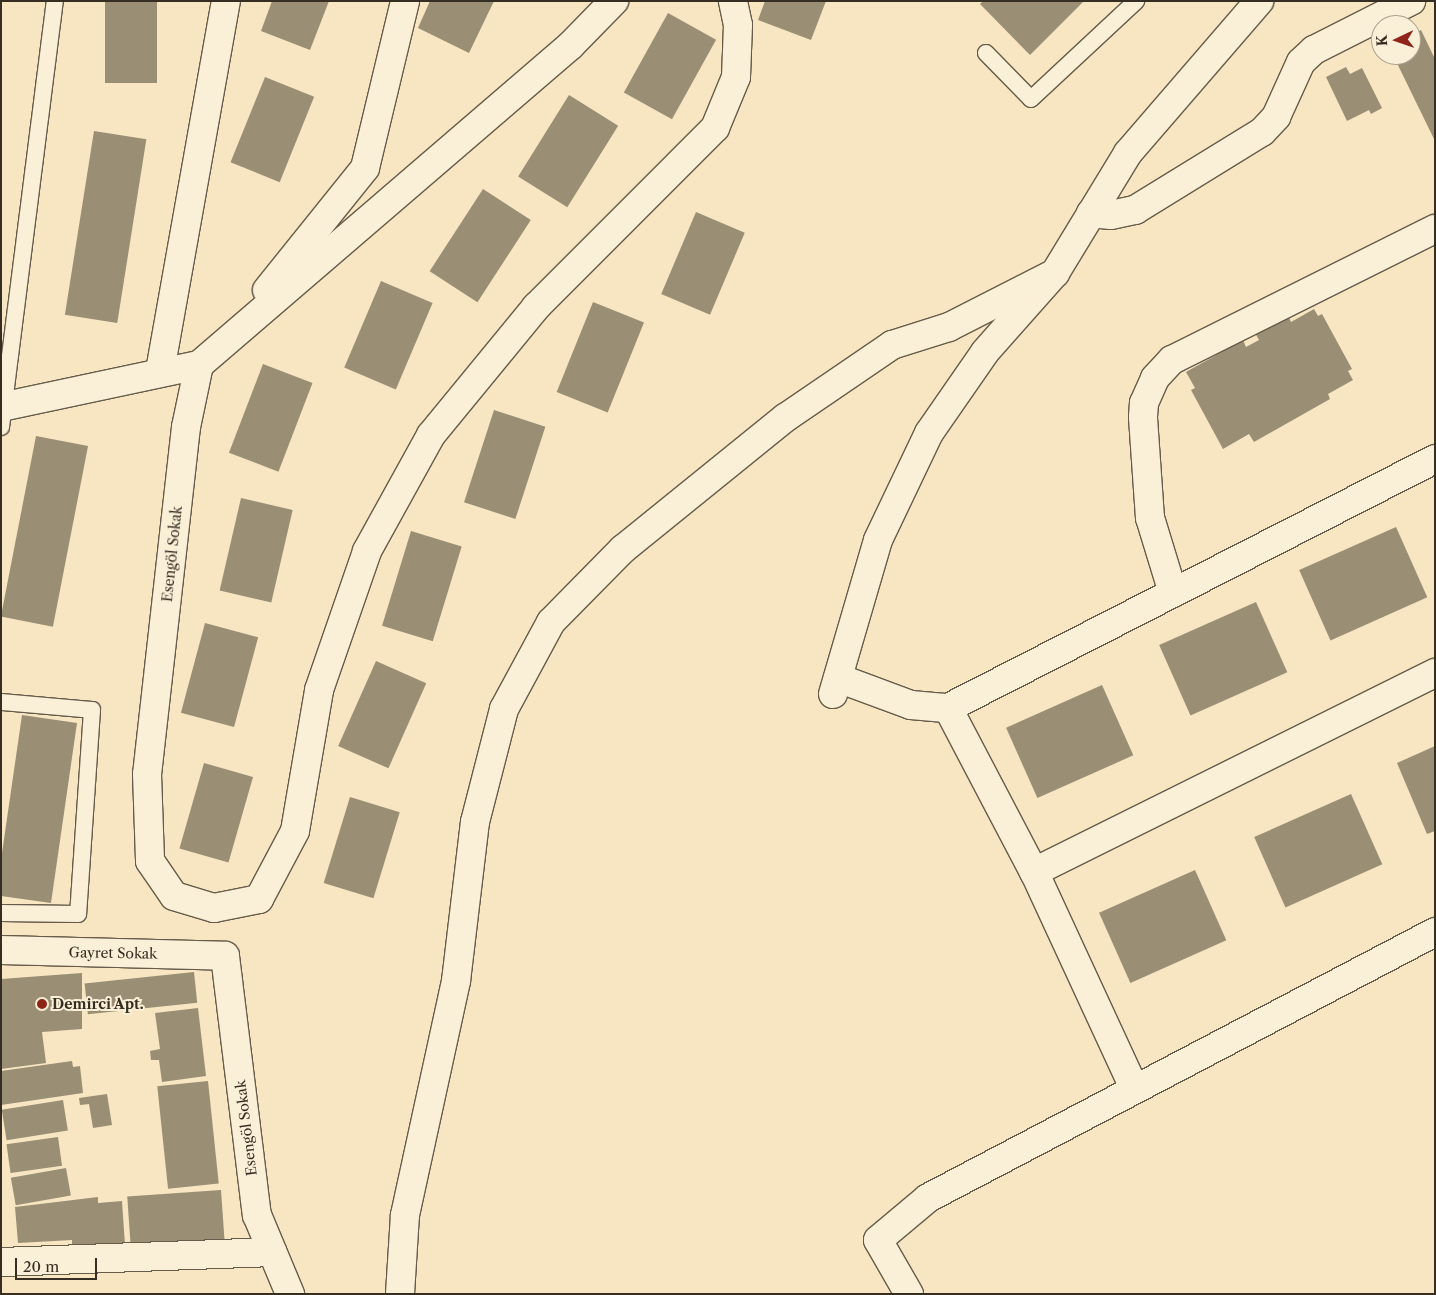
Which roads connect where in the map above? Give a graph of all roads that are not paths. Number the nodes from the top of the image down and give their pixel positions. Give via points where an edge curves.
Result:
1 (55, 1) edge
2 (226, 1) edge
3 (406, 1) edge
4 (614, 1) edge
5 (733, 1) edge
6 (1136, 1) edge
7 (1259, 1) edge
8 (1411, 1) edge
9 (986, 53) dead end
10 (1092, 213) junction
11 (1435, 229) edge
12 (1055, 273) junction
13 (224, 344) junction
14 (199, 365) junction
15 (160, 371) junction
16 (3, 413) edge
17 (1435, 459) edge
18 (1173, 593) junction
19 (1435, 673) edge
20 (1, 702) edge
21 (948, 708) junction
22 (1034, 872) junction
23 (1, 913) edge
24 (1435, 932) edge
25 (1, 950) edge
26 (225, 956) joint
27 (1134, 1088) junction
28 (272, 1252) junction
29 (1, 1262) edge
30 (290, 1294) edge
31 (400, 1294) edge
32 (909, 1294) edge

1 - 16 lane
2 - 15 street
3 - 13 street via 365,168
4 - 13 street via 571,45
5 - 14 street, Esengöl Sokak via 738,25 736,77 715,128 536,307 431,435 368,551 319,690 295,831 258,899 214,908 174,896 150,861 147,774 186,427
6 - 9 lane via 1031,98
7 - 10 street via 1128,153
8 - 10 street via 1314,50 1301,62 1276,117 1262,132 1135,210 1111,216
10 - 12 street
11 - 18 street via 1172,360 1155,378 1144,403 1143,417 1150,518 1159,556
12 - 21 street via 985,352 929,433 878,540 835,686 911,705
12 - 31 street via 949,328 892,345 802,407 623,549 551,622 504,709 475,822 456,981 406,1215
13 - 14 street
14 - 15 street
15 - 16 street
17 - 18 street
18 - 21 street
19 - 22 street
20 - 23 lane via 92,710 78,914
21 - 22 street
22 - 27 street
24 - 27 street
25 - 26 street, Gayret Sokak
26 - 28 street, Esengöl Sokak via 257,1215
27 - 32 street via 936,1193 878,1240
28 - 29 street
28 - 30 street, Esengöl Sokak

